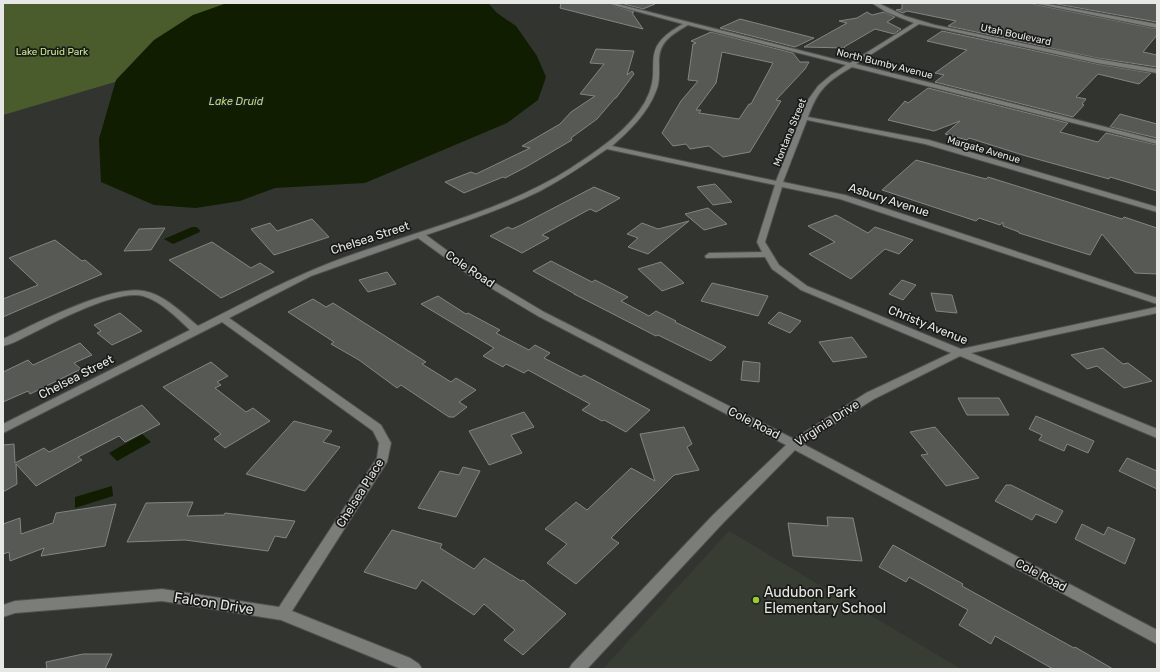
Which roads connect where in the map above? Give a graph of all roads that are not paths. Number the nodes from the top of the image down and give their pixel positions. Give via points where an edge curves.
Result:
1 (608, 3) edge
2 (874, 3) edge
3 (1035, 3) edge
4 (919, 22) junction
5 (688, 23) junction
6 (1157, 26) edge
7 (851, 64) junction
8 (1157, 71) edge
9 (804, 118) junction
10 (1157, 142) edge
11 (606, 147) junction
12 (778, 184) junction
13 (1157, 210) edge
14 (420, 235) junction
15 (768, 254) junction
16 (709, 256) dead end
17 (1157, 302) edge
18 (1157, 310) edge
19 (223, 318) junction
20 (198, 331) junction
21 (3, 343) edge
22 (960, 352) junction
23 (3, 429) edge
24 (1157, 434) edge
25 (794, 444) junction
26 (3, 611) edge
27 (282, 614) junction
28 (1157, 637) edge
29 (414, 669) edge
30 (577, 669) edge

1 - 5 street, North Bumby Avenue
2 - 4 street, Utah Boulevard via 886,11
3 - 6 street
4 - 7 street, Montana Street
4 - 8 street, Utah Boulevard via 1113,64
5 - 7 street, North Bumby Avenue
5 - 11 street, Chelsea Street via 667,36 661,43 657,50 656,83 650,98 629,127
7 - 9 street, Montana Street via 820,87 811,100
7 - 10 street, North Bumby Avenue
9 - 12 street, Montana Street
9 - 13 street, Margate Avenue via 926,142
11 - 12 street, Asbury Avenue
11 - 14 street, Chelsea Street via 560,178 500,206
12 - 15 street, Christy Avenue via 762,242
12 - 17 street, Asbury Avenue via 866,204
14 - 19 street, Chelsea Street via 339,261
14 - 25 street, Cole Road via 472,273 541,314
15 - 16 street
15 - 22 street, Christy Avenue via 775,267 804,288
18 - 22 street, Virginia Drive
19 - 20 street, Chelsea Street
19 - 27 street, Chelsea Place via 377,428 385,443 383,459
20 - 21 street via 154,297 141,293 123,293 92,303
20 - 23 street, Chelsea Street
22 - 24 street, Christy Avenue
22 - 25 street, Virginia Drive via 870,396
25 - 28 street, Cole Road
25 - 30 street, Virginia Drive via 718,519
26 - 27 street, Falcon Drive via 162,595
27 - 29 street, Falcon Drive via 405,663

